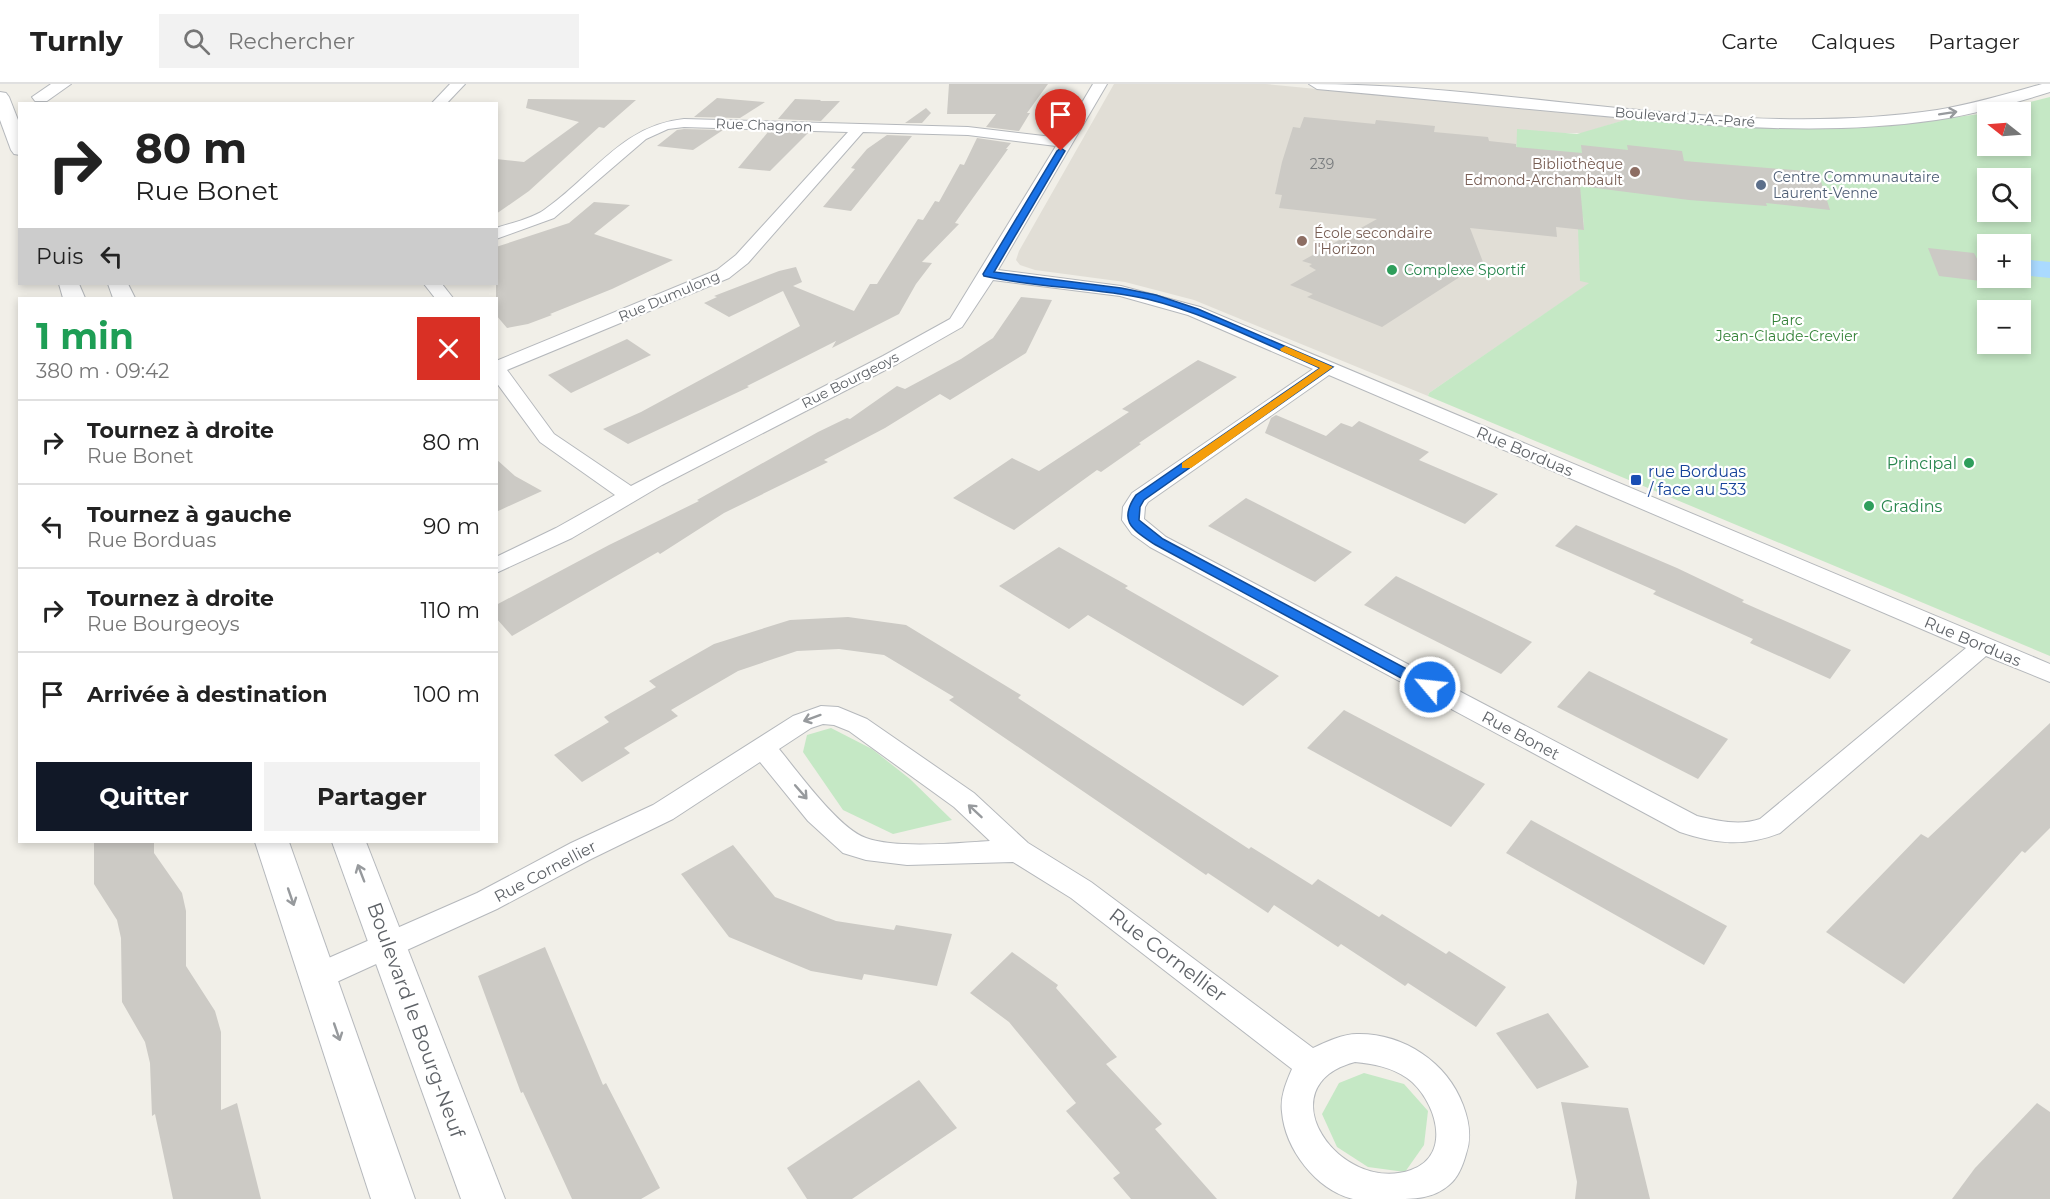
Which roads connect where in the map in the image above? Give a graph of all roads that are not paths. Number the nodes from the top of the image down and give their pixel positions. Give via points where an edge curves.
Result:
1 (10, 84) edge
2 (63, 84) edge
3 (458, 84) edge
4 (1100, 84) edge
5 (1317, 84) edge
6 (1426, 84) edge
7 (2008, 84) edge
8 (0, 86) edge
9 (2050, 87) edge
10 (40, 95) edge
11 (440, 102) edge
12 (2, 105) edge
13 (1868, 108) junction
14 (1886, 119) junction
15 (859, 128) junction
16 (1066, 143) junction
17 (18, 145) edge
18 (498, 233) edge
19 (987, 274) junction
20 (434, 285) edge
21 (443, 297) edge
22 (1328, 367) junction
23 (498, 368) edge
24 (498, 369) edge
25 (631, 496) junction
26 (498, 565) edge
27 (1983, 646) junction
28 (2050, 674) edge
29 (763, 747) junction
30 (272, 843) edge
31 (349, 843) edge
32 (1018, 851) junction
33 (389, 945) junction
34 (319, 976) junction
35 (1313, 1066) junction
36 (393, 1199) edge
37 (483, 1199) edge

1 - 8 street
2 - 10 street
3 - 11 street
4 - 16 street, Rue Bourgeoys
5 - 14 street, Boulevard J.-A.-Paré via 1726,121
6 - 13 street, Boulevard J.-A.-Paré via 1710,109
7 - 13 street, Boulevard J.-A.-Paré via 1944,99
14 -> 9 street, Boulevard J.-A.-Paré via 1990,106
12 - 17 street
13 - 14 street
15 - 16 street, Rue Chagnon via 968,131
15 - 18 street, Rue Chagnon via 664,125 641,136 548,215
15 - 23 street, Rue Dumulong via 742,259 723,274
16 - 19 street, Rue Bourgeoys
19 - 22 street, Rue Borduas via 1153,298
19 - 25 street, Rue Bourgeoys via 956,323
20 - 21 street
22 - 27 street, Rue Borduas
22 - 27 street, Rue Bonet via 1140,498 1133,520 1140,529 1690,825 1734,835 1755,833 1770,826
24 - 25 street via 547,438
25 - 26 street, Rue Bourgeoys
27 - 28 street, Rue Borduas
29 -> 32 street via 833,830 856,847 937,854
32 -> 29 street, Rue Cornellier via 964,800 848,719 821,715 802,722
29 - 33 street, Rue Cornellier via 663,812 487,901
30 -> 34 street
33 -> 31 street, Boulevard le Bourg-Neuf
32 - 35 street, Rue Cornellier via 1081,890
33 - 34 street, Rue Cornellier
33 - 37 street, Boulevard le Bourg-Neuf
34 -> 36 street
35 - 35 street via 1332,1054 1355,1048 1372,1049 1405,1059 1427,1075 1444,1095 1452,1119 1453,1143 1445,1164 1428,1180 1406,1189 1380,1190 1354,1183 1330,1169 1311,1150 1300,1127 1297,1104 1301,1083

